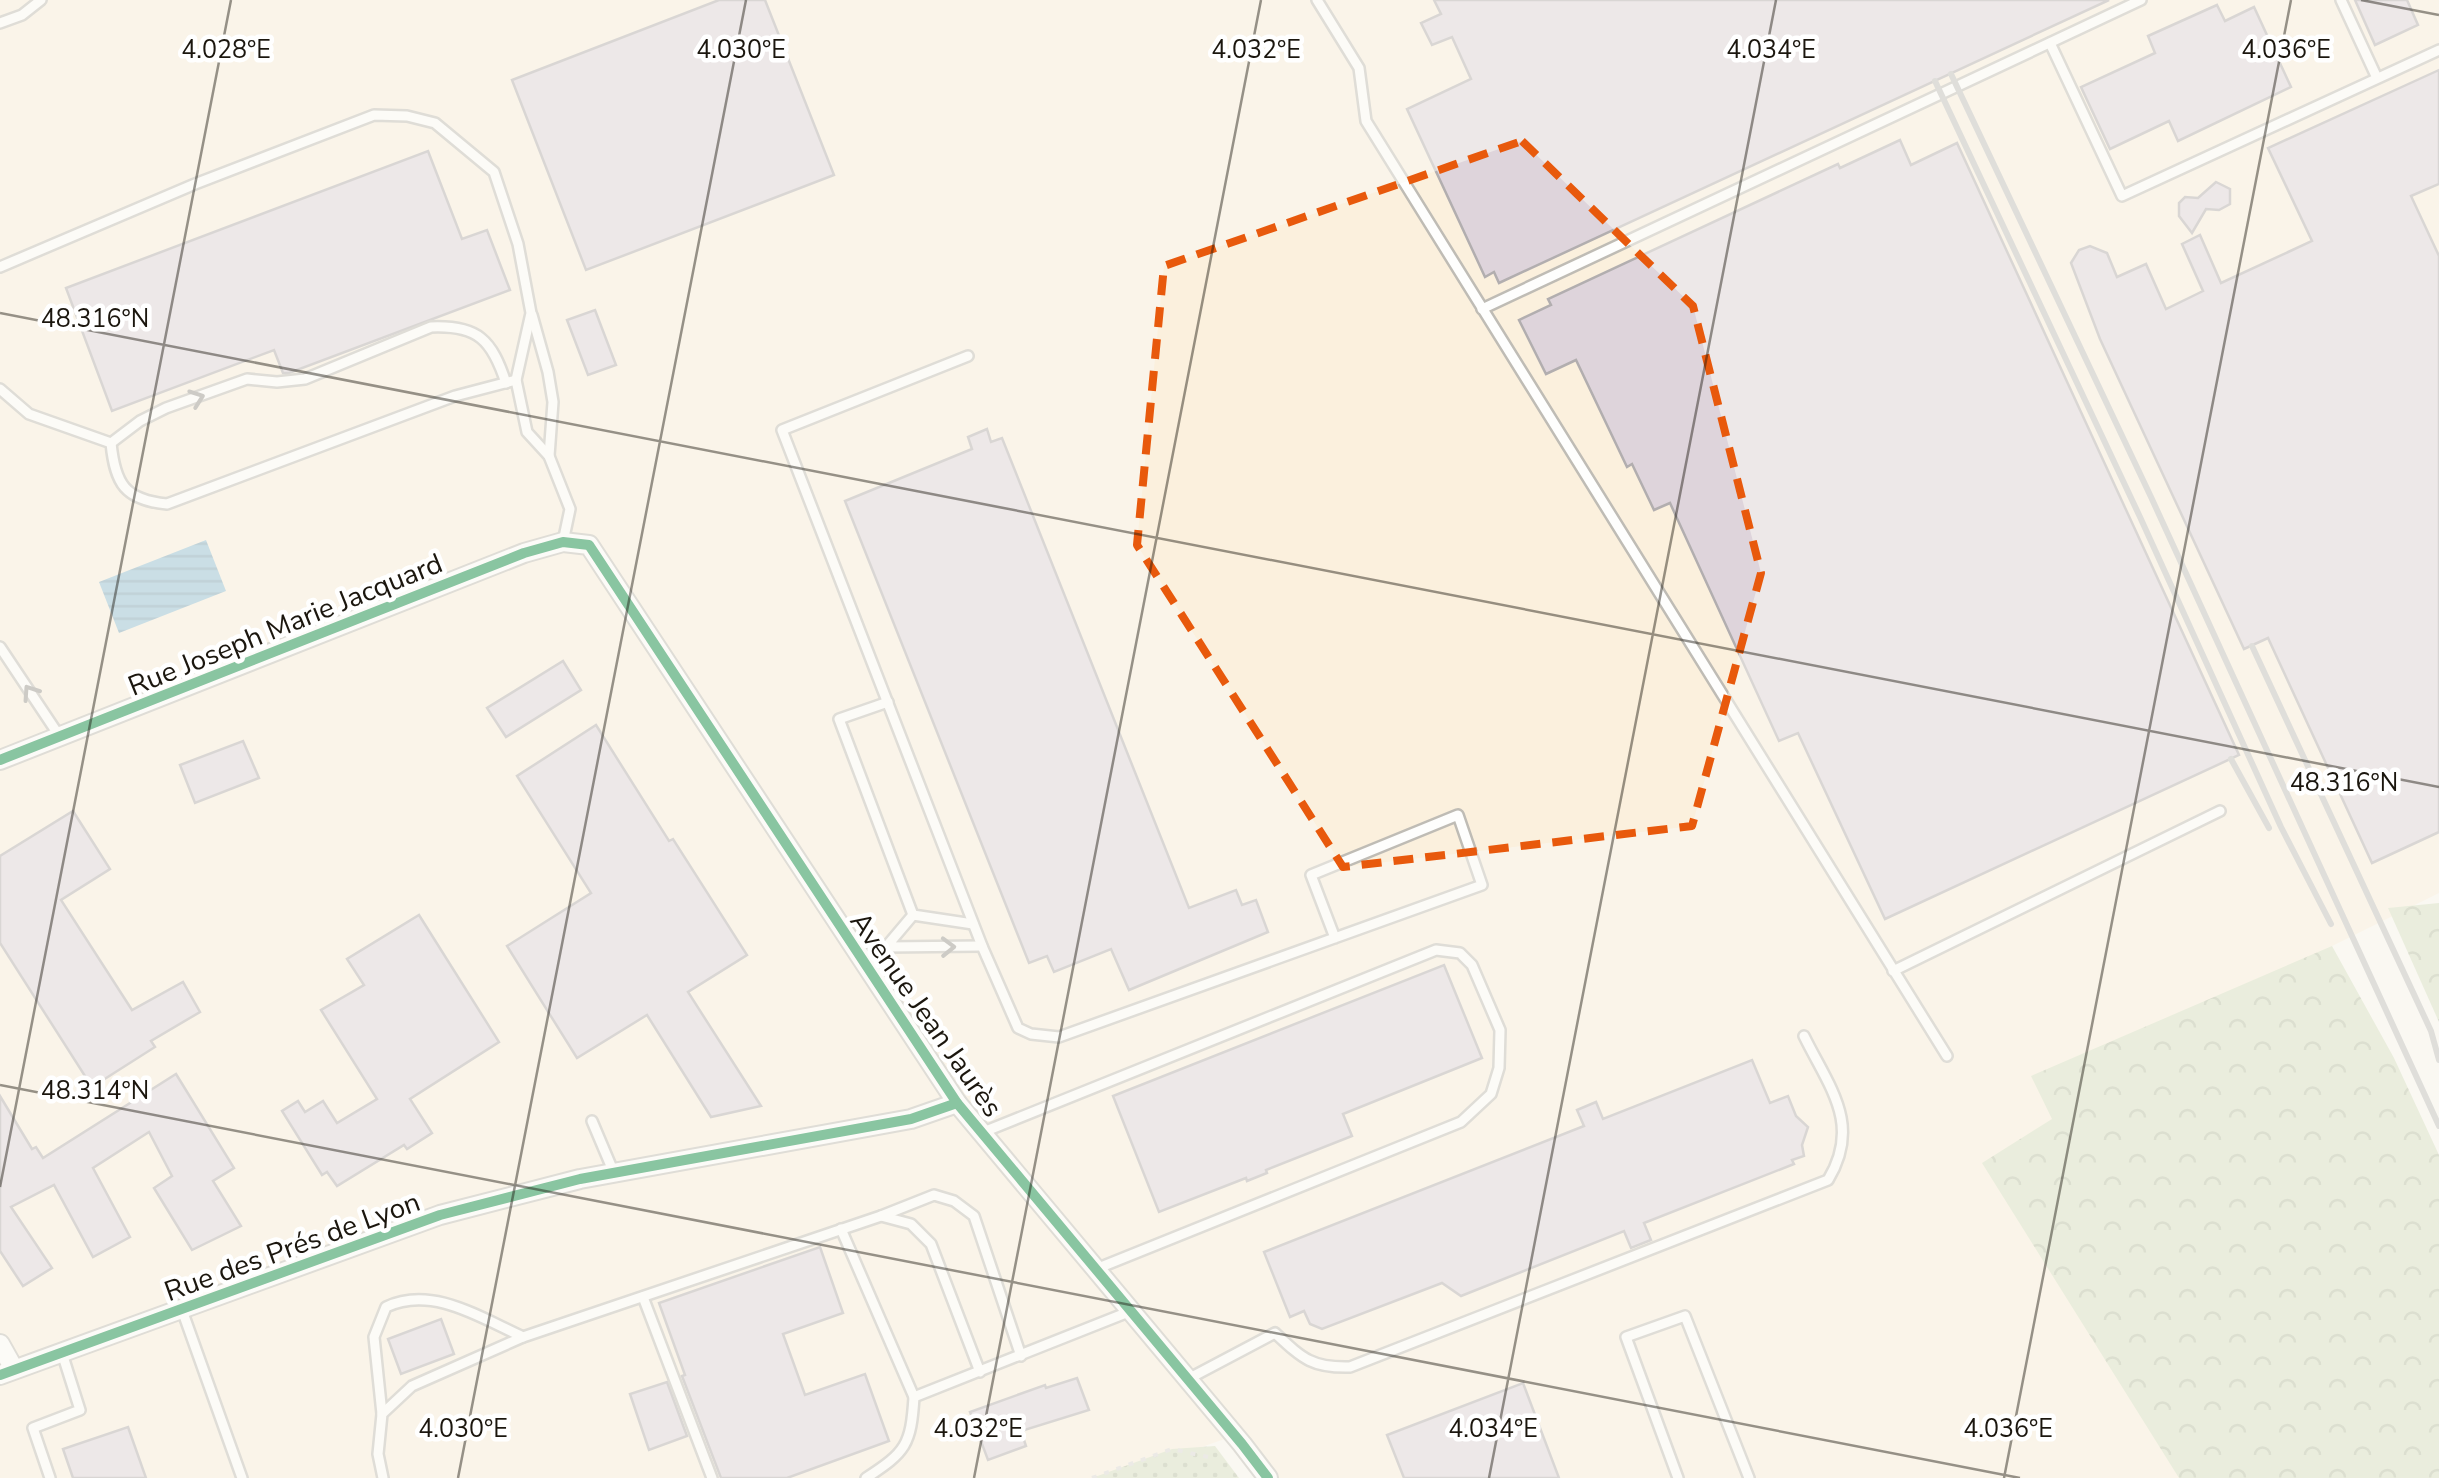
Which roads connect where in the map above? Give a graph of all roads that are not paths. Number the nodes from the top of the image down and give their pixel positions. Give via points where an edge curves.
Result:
1 (41, 0) edge
2 (1317, 0) edge
3 (2141, 0) edge
4 (2341, 0) edge
5 (0, 22) edge
6 (2050, 43) junction
7 (2439, 50) edge
8 (2377, 78) junction
9 (0, 267) edge
10 (1482, 309) junction
11 (531, 313) junction
12 (968, 356) dead end
13 (511, 381) junction
14 (0, 389) edge
15 (4, 401) edge
16 (112, 443) junction
17 (549, 456) junction
18 (563, 542) junction
19 (589, 546) joint
20 (0, 647) edge
21 (888, 702) junction
22 (60, 737) junction
23 (0, 760) edge
24 (2220, 811) dead end
25 (913, 916) junction
26 (973, 924) junction
27 (1335, 938) junction
28 (982, 946) junction
29 (886, 947) junction
30 (862, 964) junction
31 (1894, 971) junction
32 (1804, 1036) dead end
33 (1946, 1056) dead end
34 (956, 1103) junction
35 (592, 1121) dead end
36 (981, 1132) junction
37 (614, 1173) junction
38 (881, 1216) junction
39 (841, 1229) junction
40 (1096, 1269) junction
41 (643, 1296) junction
42 (182, 1310) junction
43 (1131, 1310) junction
44 (524, 1337) junction
45 (0, 1344) edge
46 (62, 1353) junction
47 (1021, 1356) junction
48 (7, 1372) edge
49 (980, 1372) junction
50 (1188, 1379) junction
51 (914, 1397) junction
52 (382, 1414) junction
53 (50, 1478) edge
54 (242, 1478) edge
55 (383, 1478) edge
56 (712, 1478) edge
57 (866, 1478) edge
58 (1268, 1478) edge
59 (1678, 1478) edge
60 (1749, 1478) edge

1 - 5 lane
2 - 10 lane via 1359,68 1366,121
3 - 6 lane
4 - 8 lane
6 - 8 lane via 2122,196
6 - 10 lane
7 - 8 lane
9 - 11 lane via 374,115 407,116 435,122 494,172
10 - 31 lane
11 - 13 lane
11 - 17 lane via 553,402
12 - 21 lane via 782,430
16 -> 13 lane via 140,421 247,379 304,380 431,327 472,330
13 - 16 lane via 168,504 143,502 122,486
13 - 17 lane via 528,432
14 - 15 lane
15 - 16 lane
17 - 18 lane via 570,509
18 - 19 street, Rue Joseph Marie Jacquard
18 - 22 street, Rue Joseph Marie Jacquard
19 - 30 street, Avenue Jean Jaurès
22 -> 20 lane
21 - 25 lane via 839,719
21 - 26 lane
22 - 23 street, Rue Joseph Marie Jacquard
24 - 31 lane
25 - 26 lane
25 - 29 lane
26 - 28 lane
27 - 27 lane via 1310,875 1458,815 1482,885
27 - 28 lane via 1060,1037 1018,1028
29 -> 28 lane
29 - 30 lane
30 - 34 street, Avenue Jean Jaurès
31 - 33 lane
32 - 50 lane via 1842,1114 1845,1142 1828,1180 1350,1367 1303,1360 1276,1333
34 - 36 street, Avenue Jean Jaurès
34 - 37 street, Rue des Prés de Lyon via 911,1119
35 - 37 lane
36 - 40 street, Avenue Jean Jaurès
36 - 40 lane via 1436,950 1460,953 1472,965 1500,1030 1500,1068 1491,1094 1461,1122
37 - 42 street, Rue des Prés de Lyon via 440,1215
38 - 39 lane
38 - 47 lane via 934,1195 974,1216
38 - 49 lane via 911,1224 931,1244
39 - 41 lane
39 - 51 lane
40 - 43 street, Avenue Jean Jaurès
41 - 44 lane
41 - 56 lane
42 - 46 street, Rue des Prés de Lyon
42 - 54 lane
43 - 47 lane
43 - 50 street, Avenue Jean Jaurès
44 - 52 lane via 412,1386
44 - 52 lane via 444,1302 405,1298 386,1307 374,1336
45 - 48 street
46 - 48 street, Rue des Prés de Lyon
46 - 53 lane via 80,1410 33,1428
47 - 49 lane
49 - 51 lane
50 - 58 street, Avenue Jean Jaurès
51 - 57 lane via 912,1433 895,1459
52 - 55 lane
59 - 60 lane via 1626,1338 1685,1316

